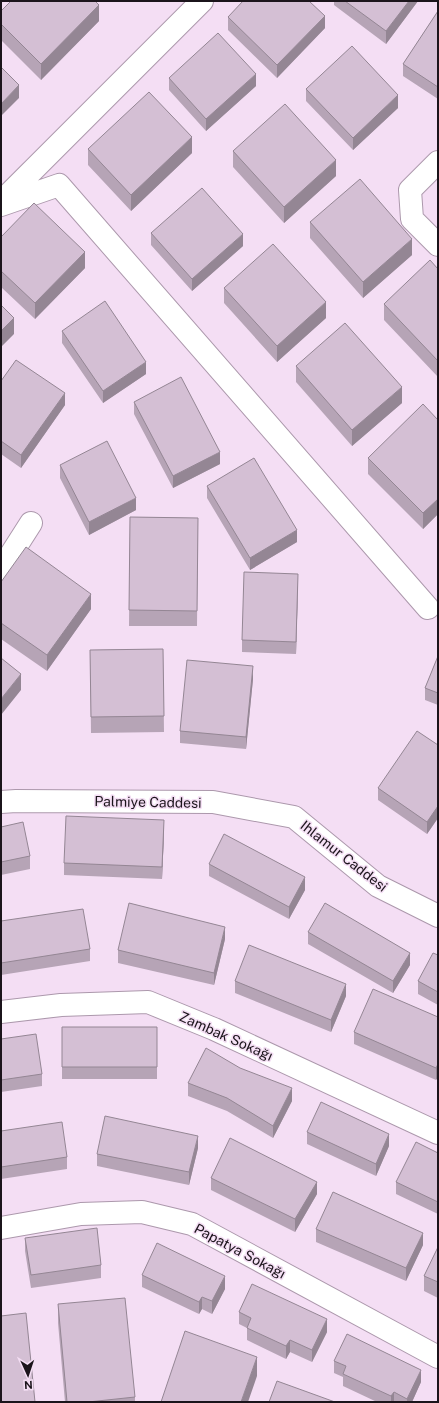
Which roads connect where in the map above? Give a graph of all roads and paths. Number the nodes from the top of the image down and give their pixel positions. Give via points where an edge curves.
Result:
1 (202, 1) edge
2 (438, 162) edge
3 (1, 204) edge
4 (438, 245) edge
5 (31, 523) dead end
6 (1, 570) edge
7 (428, 608) dead end
8 (1, 802) edge
9 (294, 817) joint
10 (438, 916) edge
11 (1, 1012) edge
12 (438, 1133) edge
13 (1, 1228) edge
14 (438, 1357) edge

1 - 3 street
2 - 4 street via 410,190 412,219
3 - 7 street via 59,185
5 - 6 street
8 - 9 street, Palmiye Caddesi via 213,802
9 - 10 street, Ihlamur Caddesi via 378,886
11 - 12 street, Zambak Sokağı via 61,1005 148,1002 214,1029
13 - 14 street, Papatya Sokağı via 81,1214 142,1212 192,1224

